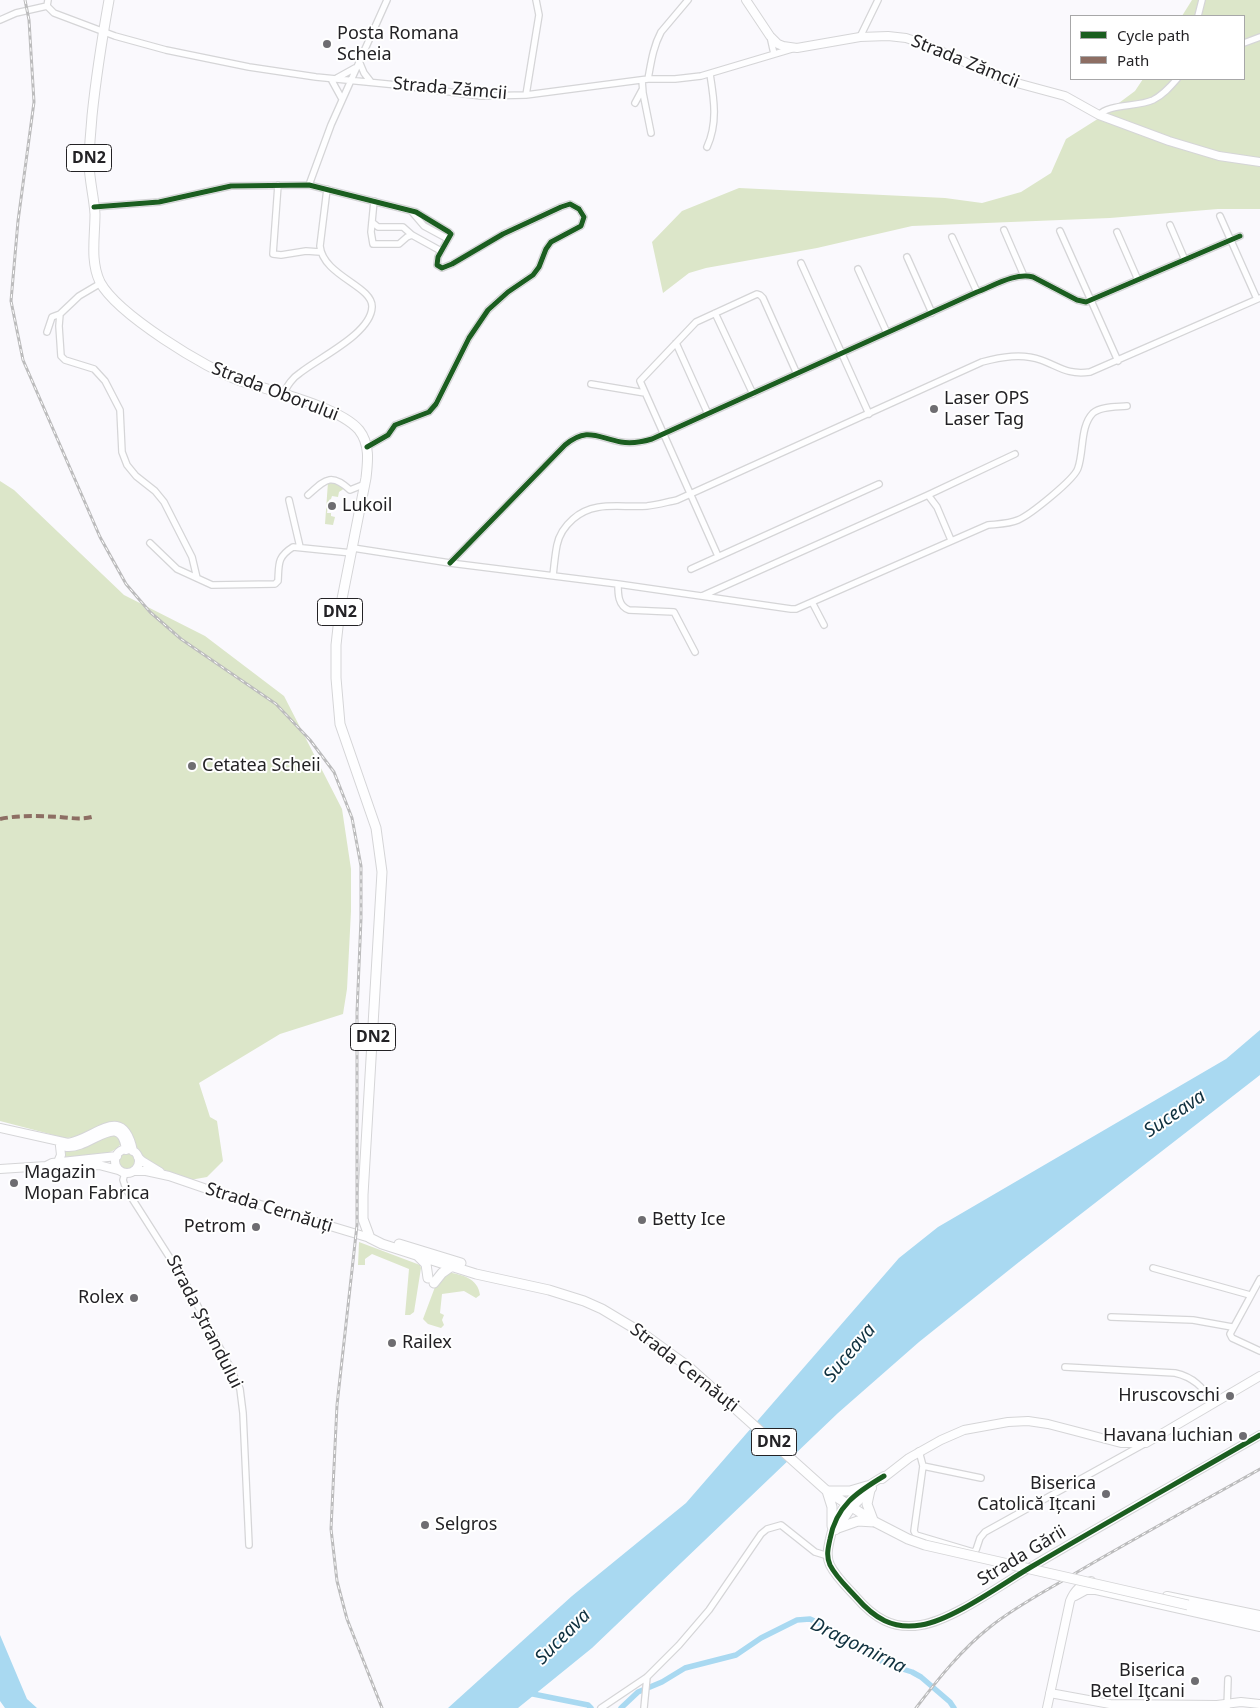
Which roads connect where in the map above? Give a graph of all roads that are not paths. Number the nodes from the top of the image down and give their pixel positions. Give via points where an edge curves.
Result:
1 (109, 0) edge
2 (387, 0) edge
3 (536, 0) edge
4 (688, 0) edge
5 (746, 0) edge
6 (878, 0) edge
7 (1202, 0) edge
8 (47, 3) edge
9 (1198, 15) edge
10 (0, 20) edge
11 (103, 33) junction
12 (770, 36) junction
13 (860, 37) junction
14 (1260, 37) edge
15 (1245, 43) edge
16 (797, 48) junction
17 (774, 54) junction
18 (358, 64) junction
19 (710, 74) junction
20 (332, 79) junction
21 (350, 80) junction
22 (645, 80) junction
23 (1176, 80) edge
24 (372, 82) junction
25 (642, 90) junction
26 (526, 95) junction
27 (342, 99) junction
28 (635, 103) dead end
29 (1099, 115) junction
30 (651, 133) dead end
31 (707, 147) dead end
32 (1260, 162) edge
33 (278, 185) junction
34 (310, 185) junction
35 (327, 188) junction
36 (374, 201) junction
37 (94, 207) junction
38 (1220, 216) dead end
39 (372, 222) junction
40 (1170, 224) dead end
41 (1004, 230) dead end
42 (1060, 231) dead end
43 (1117, 232) dead end
44 (412, 235) junction
45 (952, 236) dead end
46 (1240, 236) dead end
47 (1230, 240) junction
48 (320, 252) junction
49 (441, 252) junction
50 (907, 257) dead end
51 (1185, 260) junction
52 (801, 263) dead end
53 (858, 269) dead end
54 (1024, 276) junction
55 (1138, 280) junction
56 (101, 283) junction
57 (977, 292) junction
58 (1259, 298) edge
59 (1092, 301) junction
60 (715, 313) junction
61 (932, 313) junction
62 (60, 314) junction
63 (47, 332) dead end
64 (887, 333) junction
65 (676, 343) junction
66 (841, 354) junction
67 (1118, 361) junction
68 (797, 374) junction
69 (591, 384) dead end
70 (645, 393) junction
71 (283, 394) junction
72 (753, 394) junction
73 (1127, 406) dead end
74 (708, 414) junction
75 (869, 414) junction
76 (664, 434) junction
77 (367, 447) junction
78 (1015, 454) dead end
79 (365, 484) junction
80 (879, 484) dead end
81 (691, 494) junction
82 (308, 495) dead end
83 (928, 495) junction
84 (289, 500) dead end
85 (951, 540) junction
86 (150, 542) dead end
87 (300, 547) junction
88 (352, 550) junction
89 (718, 556) junction
90 (450, 564) junction
91 (691, 569) dead end
92 (553, 576) junction
93 (197, 578) junction
94 (618, 584) junction
95 (702, 596) junction
96 (812, 602) junction
97 (824, 625) dead end
98 (695, 652) dead end
99 (0, 1128) edge
100 (44, 1138) junction
101 (60, 1146) junction
102 (132, 1152) junction
103 (117, 1156) junction
104 (58, 1162) junction
105 (46, 1166) junction
106 (0, 1168) edge
107 (122, 1171) junction
108 (134, 1171) junction
109 (169, 1176) junction
110 (370, 1238) junction
111 (418, 1256) junction
112 (452, 1266) junction
113 (1153, 1268) dead end
114 (1260, 1279) edge
115 (550, 1290) junction
116 (1250, 1295) junction
117 (1111, 1317) dead end
118 (1232, 1327) junction
119 (1260, 1351) edge
120 (1065, 1367) dead end
121 (1260, 1376) edge
122 (1214, 1403) junction
123 (1260, 1435) edge
124 (1146, 1443) junction
125 (919, 1451) junction
126 (923, 1466) junction
127 (981, 1478) dead end
128 (869, 1488) junction
129 (827, 1491) junction
130 (849, 1505) junction
131 (875, 1522) junction
132 (835, 1527) junction
133 (250, 1545) dead end
134 (828, 1556) junction
135 (1070, 1601) junction
136 (1260, 1615) edge
137 (1260, 1621) edge
138 (1260, 1627) edge
139 (647, 1677) junction
140 (1228, 1679) dead end
141 (1050, 1693) junction
142 (1260, 1704) edge
143 (1092, 1705) edge
144 (1227, 1706) edge
145 (601, 1708) edge
146 (644, 1708) edge
147 (1047, 1708) edge

1 - 11 main road, Strada Oborului / DN2
2 - 18 street
3 - 26 street via 539,15
4 - 22 street via 661,32
5 - 12 main road, Strada Zămcii
6 - 13 street
7 - 9 street
8 - 10 street
8 - 11 street, Strada Zămcii via 54,13
11 - 20 street, Strada Zămcii via 192,56
11 - 37 main road, Strada Oborului / DN2 via 89,156
12 - 16 main road, Strada Zămcii via 778,44
12 - 17 street
13 - 16 main road, Strada Zămcii
13 - 29 main road, Strada Zămcii via 898,37 917,41 1002,79 1065,96
14 - 15 street
16 - 17 street, Strada Zămcii
17 - 19 street, Strada Zămcii
18 - 20 street
18 - 21 street
18 - 24 street
19 - 22 street, Strada Zămcii
19 - 31 street via 714,125
20 - 21 street, Strada Zămcii
20 - 27 street
21 - 24 street, Strada Zămcii
21 - 27 street
22 - 25 street
22 - 26 street, Strada Zămcii
23 - 29 street via 1152,100 1105,110
24 - 26 street, Strada Zămcii via 481,96
25 - 28 street
25 - 30 street
27 - 34 street
29 - 32 main road, Strada Zămcii via 1191,148
33 - 34 street
33 - 37 street via 231,186 159,202
33 - 48 street via 273,254
34 - 35 street
35 - 36 street
35 - 48 street
36 - 39 street
36 - 49 street via 412,212 424,226 450,237
37 - 56 main road, Strada Oborului / DN2 via 93,254
38 - 47 street
39 - 44 street via 378,227 401,226
39 - 44 street via 374,245 399,244
40 - 51 street
41 - 54 street
42 - 59 street
43 - 55 street
44 - 49 street
45 - 57 street
46 - 47 street
47 - 51 street
47 - 58 street
48 - 71 street via 333,270 367,296 372,310 366,322 343,344 292,379
49 - 77 street via 437,263 442,268 566,204 576,207 584,217 578,229 549,245 533,275 488,310 469,338 432,409 395,425 388,435
50 - 61 street
51 - 55 street
52 - 66 street
53 - 64 street
54 - 57 street
54 - 59 street via 1033,277 1077,300
55 - 59 street
56 - 62 street via 79,296
56 - 71 main road, Strada Oborului / DN2 via 139,321 212,369
57 - 61 street
58 - 67 street
59 - 67 street
60 - 65 street via 696,322
60 - 68 street via 760,295
60 - 72 street
61 - 64 street
62 - 63 street via 52,317
62 - 93 street via 61,356 94,369 105,381 120,410 122,452 127,465 164,502 192,557
64 - 66 street
65 - 70 street via 640,381
65 - 74 street
66 - 68 street
66 - 75 street
67 - 75 street via 1082,373 1062,370 1032,358 1010,356 995,359
68 - 72 street
69 - 70 street
70 - 76 street
71 - 77 main road, Strada Oborului / DN2 via 347,420 360,432
72 - 74 street
73 - 85 street via 1100,409 1092,414 1086,426 1077,472 1066,485 1027,515 1017,520 988,524
74 - 76 street
75 - 81 street
76 - 81 street
76 - 90 street via 640,442 620,442 592,434 571,440
77 - 79 main road, DN2
78 - 83 street
79 - 82 street via 350,490 339,481 330,479
79 - 88 main road, DN2
80 - 89 street
81 - 89 street
81 - 92 street via 662,504 588,509 567,524 562,533
83 - 85 street via 937,507
83 - 95 street
84 - 87 street
85 - 96 street
86 - 93 street via 178,568
87 - 88 street
87 - 93 street via 292,548 280,558 275,584 217,586
88 - 90 street
88 - 110 main road, DN2 via 339,619 337,705 376,828 382,872 362,1195
89 - 91 street
90 - 92 street
92 - 94 street
94 - 95 street
94 - 98 street via 620,600 625,608 674,612
95 - 96 street via 792,609
96 - 97 street
99 - 100 main road
100 - 101 main road
100 - 102 main road via 74,1142 112,1125 128,1134
101 - 102 main road, Strada Cernăuți via 78,1146 113,1130 122,1135
101 - 104 main road via 62,1154
102 - 103 main road via 122,1151
102 - 108 main road via 139,1164
102 - 109 main road, Strada Cernăuți
103 - 104 main road
103 - 107 main road via 115,1163
104 - 105 main road
105 - 106 main road
105 - 107 main road via 103,1166
107 - 108 main road
107 - 133 street, Strada Ștrandului via 126,1189 184,1280 240,1389
108 - 109 main road, Strada Cernăuți
109 - 110 main road, Strada Cernăuți
110 - 111 main road, Strada Cernăuți / DN2
110 - 115 main road, Strada Cernăuți / DN2 via 381,1238
111 - 112 main road, Strada Cernăuți / DN2
111 - 112 main road via 426,1264 431,1280
112 - 115 main road, Strada Cernăuți / DN2
113 - 116 street
114 - 116 street
115 - 129 main road, Strada Cernăuți / DN2 via 597,1306 642,1333 720,1394
116 - 118 street
117 - 118 street via 1187,1320
118 - 119 street via 1232,1338
120 - 122 street via 1174,1373 1191,1378
121 - 122 main road
122 - 124 main road
123 - 134 main road, Strada Gării via 972,1603 922,1625 895,1625 872,1614 839,1578
124 - 125 main road via 1121,1443 1028,1421 964,1430
124 - 126 street via 986,1532 973,1552 916,1535
125 - 126 street
125 - 128 main road
126 - 127 street
128 - 129 main road
128 - 130 main road
128 - 131 main road via 867,1504
129 - 130 main road, DN2
129 - 132 main road
130 - 131 main road, DN2
130 - 132 main road
131 - 132 main road via 858,1521
131 - 137 main road, DN2, bridge via 925,1545
132 - 134 main road
134 - 139 street via 815,1552 781,1525 767,1528 709,1610
135 - 136 main road via 1082,1585 1096,1582
135 - 138 main road via 1081,1592 1096,1590
135 - 141 main road
139 - 145 street
139 - 146 street
140 - 144 street
141 - 143 main road
141 - 147 main road
142 - 144 main road via 1241,1702
143 - 144 main road

